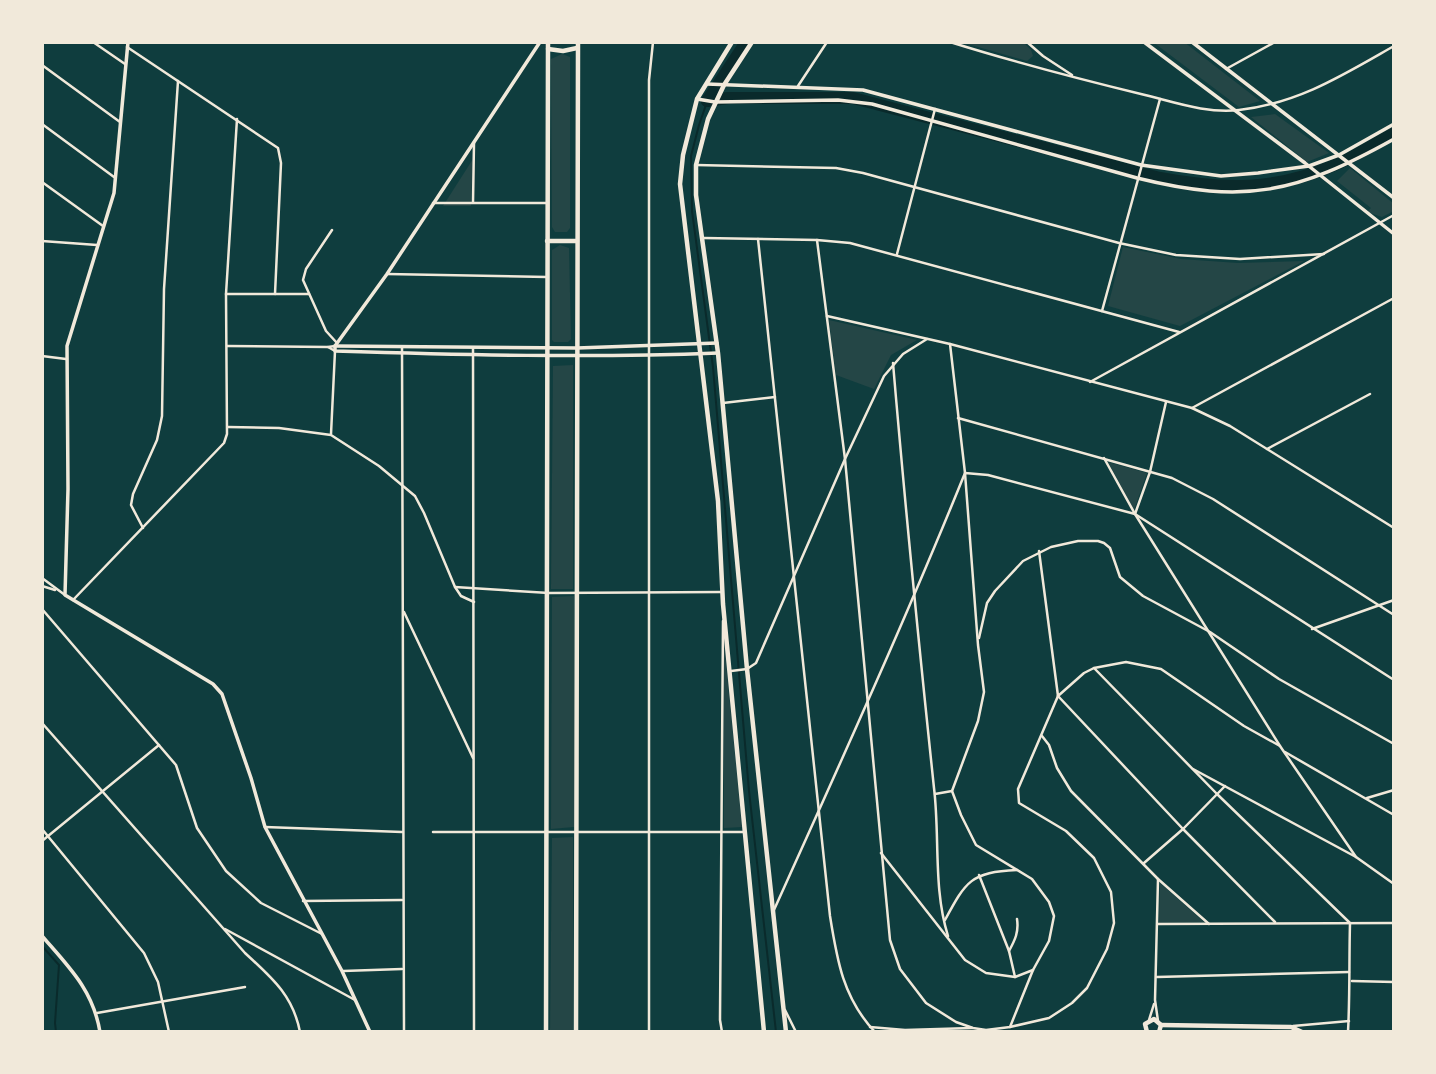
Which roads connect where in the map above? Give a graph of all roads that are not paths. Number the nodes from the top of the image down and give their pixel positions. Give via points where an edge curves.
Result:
1 (93, 42) edge
2 (540, 42) edge
3 (548, 42) edge
4 (653, 42) edge
5 (732, 42) edge
6 (752, 42) edge
7 (827, 42) edge
8 (950, 42) edge
9 (1027, 42) edge
10 (1144, 42) edge
11 (1192, 42) edge
12 (1275, 42) edge
13 (128, 44) edge
14 (578, 45) edge
15 (1394, 46) edge
16 (548, 49) junction
17 (1040, 61) junction
18 (125, 64) junction
19 (42, 65) edge
20 (1226, 69) junction
21 (1076, 77) junction
22 (178, 81) junction
23 (708, 84) junction
24 (722, 86) junction
25 (798, 86) junction
26 (1160, 99) junction
27 (699, 100) junction
28 (714, 101) junction
29 (1272, 104) junction
30 (935, 110) junction
31 (1236, 111) junction
32 (237, 119) junction
33 (932, 119) junction
34 (120, 122) junction
35 (42, 124) edge
36 (1394, 124) edge
37 (1394, 139) edge
38 (474, 143) junction
39 (1340, 155) junction
40 (1348, 162) junction
41 (696, 165) junction
42 (1140, 167) junction
43 (1311, 167) junction
44 (1319, 175) junction
45 (1138, 176) junction
46 (117, 179) junction
47 (42, 182) edge
48 (914, 186) junction
49 (1394, 198) edge
50 (473, 202) junction
51 (433, 203) junction
52 (546, 203) junction
53 (1394, 215) edge
54 (1380, 223) junction
55 (103, 226) junction
56 (332, 230) dead end
57 (1394, 234) edge
58 (702, 238) junction
59 (758, 239) junction
60 (817, 240) junction
61 (42, 241) edge
62 (547, 241) junction
63 (577, 241) junction
64 (1119, 243) junction
65 (97, 245) junction
66 (897, 254) junction
67 (1324, 254) junction
68 (387, 274) junction
69 (547, 277) junction
70 (275, 294) junction
71 (309, 294) junction
72 (226, 295) junction
73 (1394, 298) edge
74 (1102, 311) junction
75 (827, 316) junction
76 (1179, 332) junction
77 (927, 339) junction
78 (715, 343) junction
79 (701, 344) junction
80 (950, 344) junction
81 (225, 346) junction
82 (336, 346) junction
83 (649, 346) junction
84 (401, 347) junction
85 (472, 348) junction
86 (547, 348) junction
87 (577, 348) junction
88 (402, 353) junction
89 (716, 353) junction
90 (702, 354) junction
91 (472, 355) junction
92 (547, 355) junction
93 (577, 355) junction
94 (649, 355) junction
95 (42, 356) edge
96 (66, 359) junction
97 (893, 363) junction
98 (1090, 382) junction
99 (1370, 394) dead end
100 (775, 397) junction
101 (723, 402) junction
102 (1166, 402) junction
103 (1192, 408) junction
104 (958, 418) junction
105 (229, 427) junction
106 (331, 435) junction
107 (1268, 449) junction
108 (1104, 458) junction
109 (845, 459) junction
110 (965, 472) junction
111 (1150, 472) junction
112 (402, 484) junction
113 (1135, 514) junction
114 (143, 528) junction
115 (1394, 528) edge
116 (1039, 551) junction
117 (794, 573) junction
118 (42, 578) edge
119 (42, 586) edge
120 (455, 587) junction
121 (473, 589) junction
122 (577, 592) junction
123 (723, 592) junction
124 (549, 593) junction
125 (649, 593) junction
126 (63, 594) junction
127 (1394, 600) edge
128 (72, 601) junction
129 (914, 601) junction
130 (474, 602) junction
131 (723, 604) junction
132 (1380, 604) junction
133 (42, 609) edge
134 (404, 611) junction
135 (1394, 615) edge
136 (1312, 629) junction
137 (1210, 632) junction
138 (978, 645) junction
139 (1094, 668) junction
140 (745, 670) junction
141 (731, 671) junction
142 (1394, 680) edge
143 (1058, 696) junction
144 (867, 708) junction
145 (42, 723) edge
146 (1042, 736) junction
147 (1394, 744) edge
148 (159, 745) junction
149 (1280, 747) junction
150 (1284, 752) junction
151 (474, 761) junction
152 (1191, 768) junction
153 (1225, 786) junction
154 (1394, 790) edge
155 (952, 791) junction
156 (102, 793) junction
157 (935, 794) junction
158 (1218, 795) junction
159 (1367, 798) junction
160 (818, 813) junction
161 (1394, 816) edge
162 (265, 827) junction
163 (42, 829) edge
164 (1183, 829) junction
165 (547, 831) junction
166 (649, 831) junction
167 (403, 832) junction
168 (433, 832) dead end
169 (474, 832) junction
170 (577, 832) junction
171 (721, 832) junction
172 (746, 832) junction
173 (48, 836) junction
174 (42, 841) edge
175 (881, 853) junction
176 (1356, 857) junction
177 (1144, 863) junction
178 (1020, 870) junction
179 (979, 875) junction
180 (1158, 879) junction
181 (1394, 884) edge
182 (403, 900) junction
183 (303, 901) junction
184 (772, 915) junction
185 (1017, 919) dead end
186 (944, 922) junction
187 (1275, 922) junction
188 (1350, 923) junction
189 (1394, 923) edge
190 (1158, 924) junction
191 (1209, 924) junction
192 (222, 927) junction
193 (321, 934) junction
194 (42, 936) edge
195 (948, 936) junction
196 (1009, 951) junction
197 (402, 969) junction
198 (1033, 970) junction
199 (342, 971) junction
200 (1349, 972) junction
201 (1016, 977) junction
202 (1157, 977) junction
203 (1351, 981) junction
204 (1394, 982) edge
205 (245, 987) dead end
206 (1156, 1000) junction
207 (163, 1001) junction
208 (358, 1002) junction
209 (782, 1003) junction
210 (97, 1013) junction
211 (1149, 1020) junction
212 (1349, 1021) junction
213 (1160, 1023) junction
214 (870, 1027) junction
215 (1010, 1027) junction
216 (1291, 1027) junction
217 (973, 1028) junction
218 (1146, 1030) edge
219 (100, 1032) edge
220 (169, 1032) edge
221 (300, 1032) edge
222 (370, 1032) edge
223 (404, 1032) edge
224 (474, 1032) edge
225 (546, 1032) edge
226 (576, 1032) edge
227 (649, 1032) edge
228 (722, 1032) edge
229 (764, 1032) edge
230 (786, 1032) edge
231 (796, 1032) edge
232 (875, 1032) edge
233 (1137, 1032) edge
234 (1158, 1032) edge
235 (1302, 1032) edge
236 (1348, 1032) edge

1 - 18 street
2 - 38 street
3 - 16 main road
4 - 83 street
5 - 23 main road
6 - 24 main road
7 - 25 street
8 - 17 street
9 - 17 street
10 - 31 street
11 - 20 street
12 - 20 street
13 - 18 street
13 - 22 street
14 - 16 main road via 563,51
14 - 63 main road
15 - 29 street via 1312,92
16 - 52 main road
17 - 21 street
17 - 21 street
18 - 34 street
19 - 34 street
20 - 29 street
21 - 26 street
22 - 32 street
22 - 114 street via 163,289 162,416 131,505
23 - 24 street
23 - 27 main road
24 - 25 street
24 - 28 main road
25 - 30 street via 863,90
26 - 31 street
26 - 42 street
27 - 28 street
27 - 79 main road via 680,184
28 - 33 street via 838,100
28 - 41 main road
29 - 31 street
29 - 39 street
30 - 33 street
30 - 42 street
31 - 43 street
32 - 70 street via 280,152
32 - 72 street
33 - 45 street
33 - 48 street
34 - 46 street
35 - 46 street
36 - 39 street
37 - 40 street
38 - 50 street
38 - 51 street
39 - 40 street
39 - 43 street
40 - 44 street
40 - 49 street
41 - 48 street via 836,168
41 - 58 main road
42 - 43 street via 1220,176
42 - 45 street
43 - 44 street
44 - 45 street via 1278,188 1236,193 1191,190
44 - 54 street
45 - 64 street
46 - 55 street
47 - 55 street
48 - 64 street
48 - 66 street
50 - 51 street
50 - 52 street
51 - 68 street
52 - 62 main road
53 - 54 street
54 - 57 street
54 - 67 street
55 - 65 street
56 - 71 street via 306,269 303,280
58 - 59 street
58 - 78 main road
59 - 60 street
59 - 100 street
60 - 66 street
60 - 75 street
61 - 65 street
62 - 63 main road
62 - 69 main road
63 - 87 main road
64 - 67 street via 1206,258
64 - 74 street
65 - 96 street
66 - 74 street
67 - 76 street
68 - 69 street
68 - 82 street
69 - 86 main road
70 - 71 street
70 - 72 street
71 - 82 street
72 - 81 street
73 - 103 street
74 - 76 street
75 - 77 street
75 - 109 street
76 - 98 street
77 - 80 street
77 - 97 street
78 - 79 street
78 - 89 main road
79 - 83 street
79 - 90 main road
80 - 98 street
80 - 104 street
81 - 82 street
81 - 105 street
82 - 84 street
82 - 88 street
82 - 106 street
83 - 87 street
83 - 94 street
84 - 85 street
84 - 88 street
85 - 86 street
85 - 91 street
86 - 87 street
86 - 92 main road
87 - 93 main road
88 - 91 street
88 - 112 street
89 - 90 street
89 - 101 main road
90 - 94 street
90 - 123 main road
91 - 92 street
91 - 121 street
92 - 93 street
92 - 124 main road
93 - 94 street
93 - 122 main road
94 - 125 street
95 - 96 street
96 - 126 street via 68,489
97 - 109 street
97 - 129 street
98 - 102 street
99 - 107 street
100 - 101 street
100 - 117 street
101 - 140 main road
102 - 103 street
102 - 111 street
103 - 107 street
104 - 108 street
104 - 110 street
105 - 106 street
105 - 114 street via 224,443
106 - 112 street
107 - 115 street
108 - 111 street
108 - 113 street
109 - 117 street
109 - 144 street
110 - 113 street
110 - 129 street
110 - 138 street
111 - 113 street
111 - 132 street via 1213,499
112 - 120 street via 424,513
112 - 134 street
113 - 136 street
113 - 137 street
114 - 128 street
116 - 137 street via 1078,541 1104,543 1127,585
116 - 138 street via 995,590 987,603
116 - 143 street
117 - 140 street via 756,663
117 - 160 street
118 - 126 street
119 - 126 street
120 - 121 street
120 - 130 street
121 - 124 street
121 - 130 street
122 - 124 street
122 - 125 street
122 - 170 main road
123 - 125 street
123 - 131 main road
124 - 165 main road
125 - 166 street
126 - 128 street
127 - 132 street
128 - 162 street via 213,684 222,694
129 - 144 street
129 - 157 street
130 - 151 street
131 - 141 main road
131 - 171 street
132 - 135 street
132 - 136 street
133 - 148 street
134 - 151 street
134 - 167 street
136 - 142 street
137 - 147 street via 1279,680
137 - 149 street
138 - 155 street via 984,692
139 - 143 street
139 - 149 street via 1126,662 1161,669
139 - 152 street
140 - 141 street
140 - 184 main road
141 - 172 main road
143 - 146 street
143 - 164 street
144 - 160 street
144 - 175 street
145 - 156 street
146 - 177 street via 1071,791
146 - 215 street via 1018,789 1020,803 1066,831 1094,858 1111,892 1114,923 1107,949 1087,988 1049,1018
148 - 156 street
148 - 193 street via 176,765 197,828 226,871 261,903
149 - 150 street
150 - 159 street
150 - 176 street
151 - 169 street
152 - 153 street
152 - 158 street
153 - 158 street
153 - 176 street
154 - 159 street
155 - 157 street
155 - 178 street via 976,845
156 - 173 street
156 - 192 street
157 - 186 street
158 - 164 street
158 - 188 street
159 - 161 street
160 - 184 street
160 - 214 street via 839,970
162 - 167 street
162 - 183 street
163 - 173 street
164 - 177 street
164 - 187 street
165 - 169 street
165 - 170 street
165 - 225 main road
166 - 170 street
166 - 171 street
166 - 227 street
167 - 182 street
168 - 169 street
169 - 224 street
170 - 226 main road
171 - 172 street
171 - 228 street
172 - 229 main road
173 - 174 street
173 - 207 street via 139,944
175 - 195 street
175 - 217 street via 890,940 900,970 926,1003
176 - 181 street
177 - 180 street
178 - 179 street
178 - 198 street via 1041,890 1054,916 1049,941
179 - 186 street via 962,891
179 - 196 street
180 - 190 street
180 - 191 street
182 - 183 street
182 - 197 street
183 - 193 street
184 - 209 main road
185 - 196 street via 1016,938
186 - 195 street
187 - 188 street
187 - 191 street
188 - 189 street
188 - 200 street
190 - 191 street
190 - 202 street
192 - 208 street
192 - 221 street via 284,993 296,1013
193 - 199 street
194 - 210 street via 81,983
195 - 201 street via 965,960 986,973
196 - 201 street
197 - 199 street
197 - 223 street
198 - 201 street
198 - 215 street
199 - 208 street
200 - 202 street
200 - 203 street
202 - 206 street
203 - 204 street
203 - 212 street
205 - 207 street
206 - 211 street
206 - 213 street
207 - 210 street
207 - 220 street
208 - 222 street
209 - 230 main road
209 - 231 street
210 - 219 street
211 - 213 main road
211 - 218 main road
212 - 216 street
212 - 236 street
213 - 216 main road
213 - 234 main road
214 - 217 street
214 - 232 street
215 - 217 street
216 - 235 main road
218 - 233 main road

